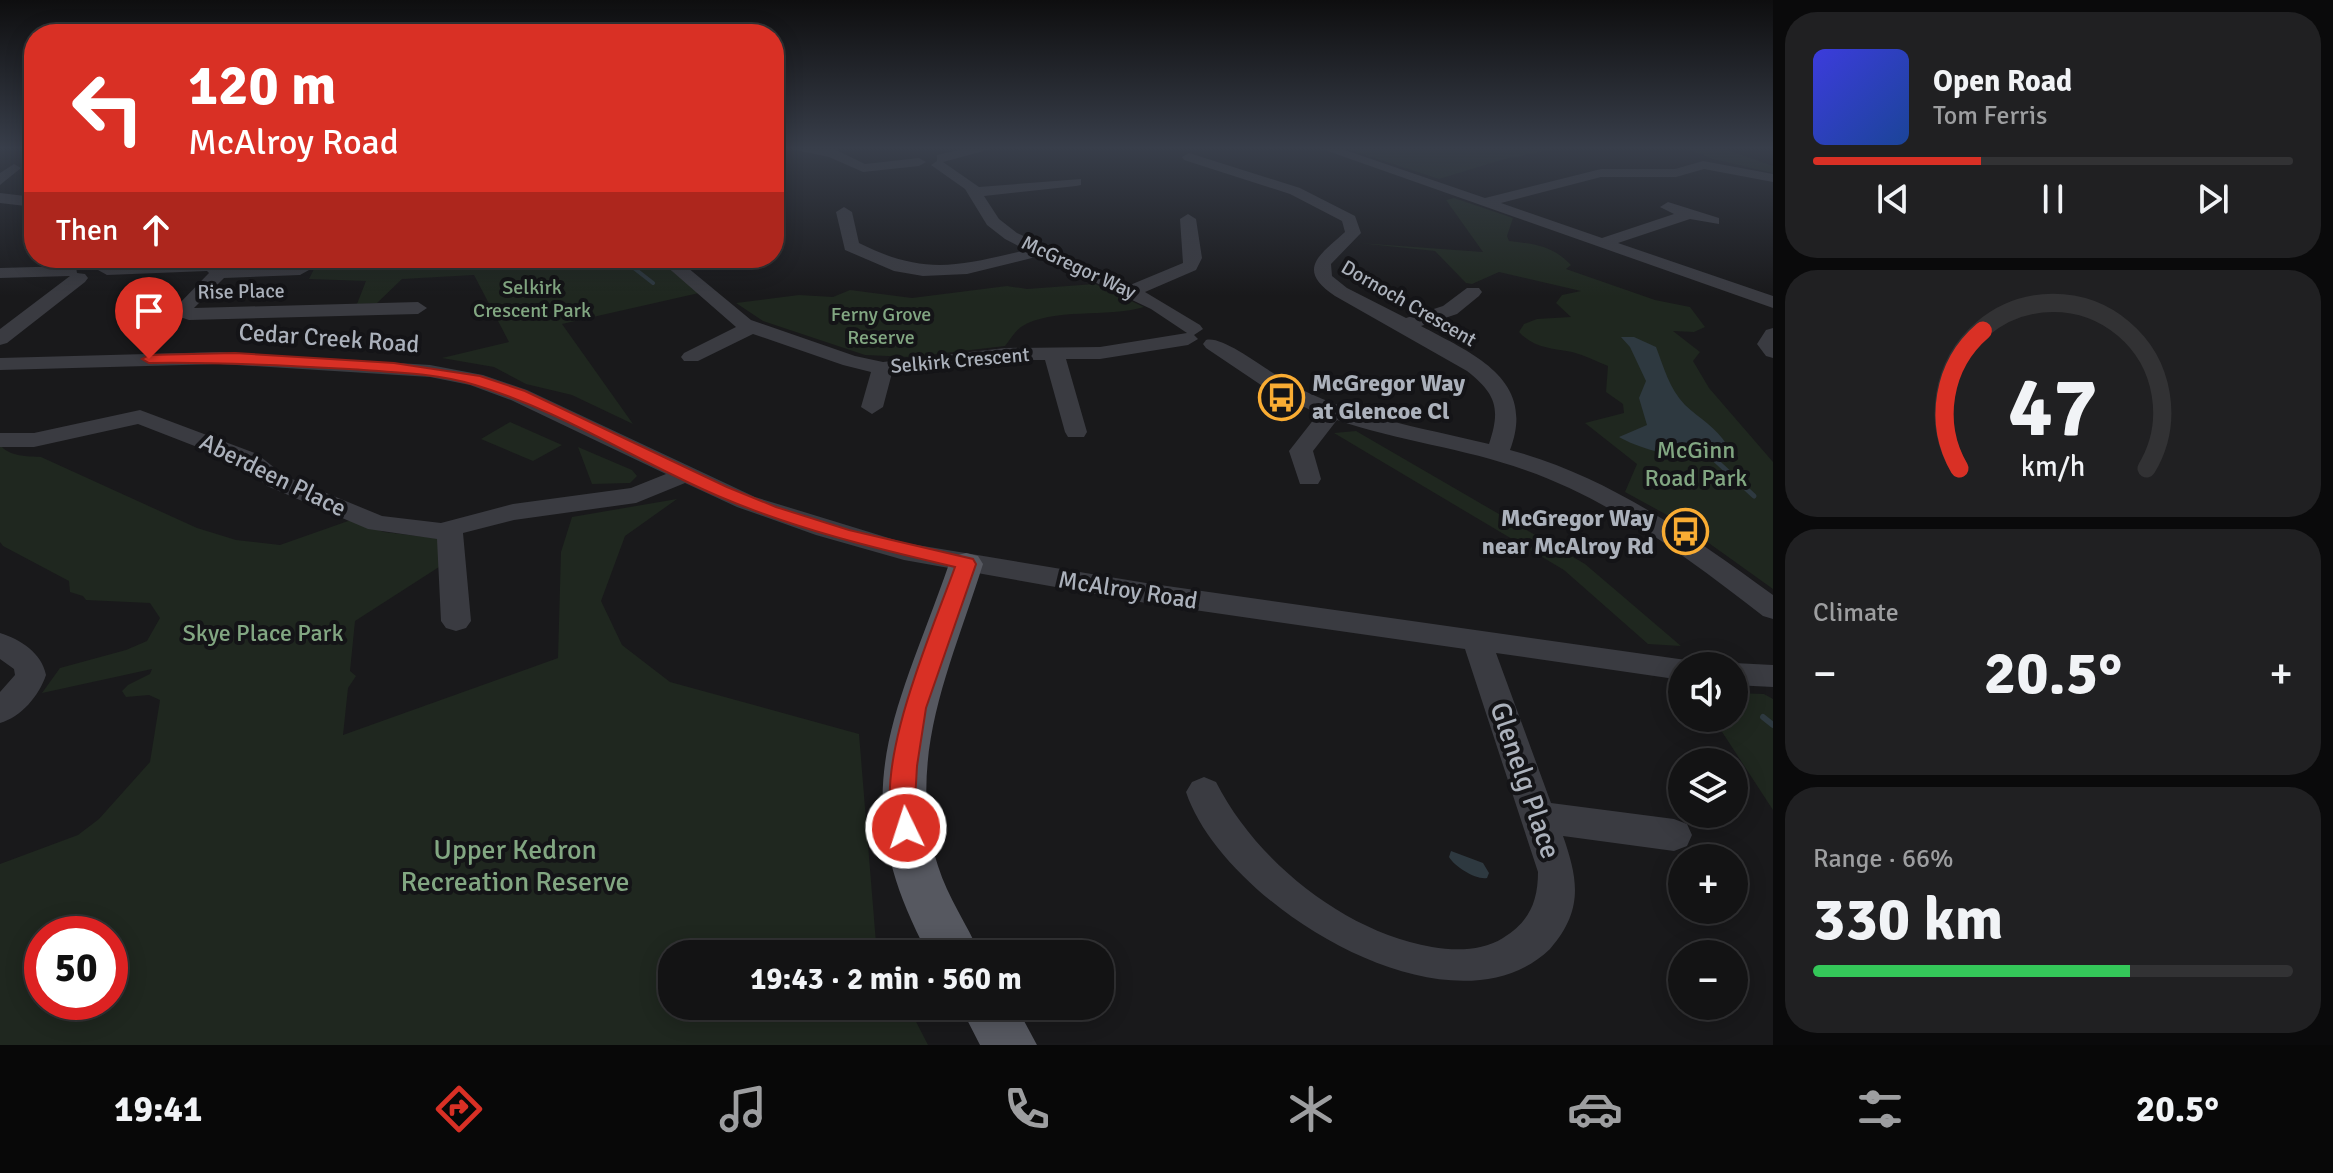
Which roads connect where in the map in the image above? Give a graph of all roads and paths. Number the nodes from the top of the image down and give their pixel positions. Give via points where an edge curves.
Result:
1 (978, 198) edge
2 (1302, 198) edge
3 (1469, 198) edge
4 (1503, 198) edge
5 (1484, 203) junction
6 (1668, 207) dead end
7 (844, 212) dead end
8 (1690, 214) junction
9 (1188, 219) dead end
10 (1713, 221) dead end
11 (1603, 243) junction
12 (1041, 251) junction
13 (91, 268) edge
14 (213, 268) edge
15 (678, 268) edge
16 (300, 270) dead end
17 (0, 273) edge
18 (219, 273) junction
19 (75, 274) junction
20 (1131, 291) junction
21 (1473, 292) dead end
22 (1773, 302) edge
23 (418, 308) dead end
24 (1402, 326) junction
25 (751, 327) junction
26 (1190, 334) junction
27 (1773, 334) edge
28 (0, 339) edge
29 (1773, 352) edge
30 (1054, 354) junction
31 (691, 357) dead end
32 (0, 364) edge
33 (883, 368) junction
34 (872, 407) dead end
35 (1332, 411) junction
36 (595, 431) joint
37 (1076, 432) dead end
38 (0, 440) edge
39 (1497, 453) junction
40 (684, 473) junction
41 (1309, 479) dead end
42 (450, 530) junction
43 (966, 564) junction
44 (1773, 609) edge
45 (456, 621) dead end
46 (1477, 641) junction
47 (0, 644) edge
48 (1668, 667) edge
49 (1748, 675) edge
50 (1773, 676) edge
51 (0, 711) edge
52 (1204, 792) dead end
53 (1538, 817) junction
54 (1674, 835) dead end
55 (947, 940) edge
56 (995, 1020) edge
57 (1010, 1045) edge

1 - 12 street, McGregor Way via 993,222
2 - 24 street, Dornoch Crescent via 1352,223 1353,233 1323,262 1323,276 1333,288
3 - 5 street
4 - 5 street
5 - 11 street
6 - 8 street
7 - 12 street via 851,246 903,270 957,271
8 - 10 street
8 - 11 street
9 - 20 street via 1190,266
11 - 22 street
12 - 20 street, McGregor Way
13 - 19 street, Rise Place
14 - 18 street, Rise Place
15 - 25 street, Selkirk Crescent
16 - 18 street
17 - 19 street
18 - 23 street, Rise Place via 184,312
19 - 28 street
20 - 26 street, McGregor Way via 1168,310
21 - 24 street via 1450,310
24 - 39 street, Dornoch Crescent via 1468,362 1499,388 1506,404
25 - 31 street
25 - 33 street, Selkirk Crescent
26 - 30 street, Selkirk Crescent via 1100,353
26 - 35 street via 1266,382
27 - 29 street via 1767,344
30 - 33 street, Selkirk Crescent
30 - 37 street
32 - 36 street, Cedar Creek Road via 235,358 430,371 504,388
33 - 34 street
35 - 39 street
35 - 41 street via 1301,451
36 - 40 street, McAlroy Road
38 - 42 street, Aberdeen Place via 34,440 140,417 249,459 276,481 377,523
39 - 44 street via 1577,482 1638,512
40 - 42 street, Aberdeen Place via 636,495 513,512
40 - 43 street, McAlroy Road via 796,520
42 - 45 street
43 - 46 street, McAlroy Road
43 - 55 main road via 915,708 903,801 918,886
46 - 48 street, McAlroy Road
46 - 53 street, Glenelg Place
47 - 51 street via 32,668 31,678
49 - 50 street
52 - 53 street, Glenelg Place via 1222,829 1304,910 1371,949 1443,968 1469,969 1519,952 1552,917 1557,872
53 - 54 street
56 - 57 main road

